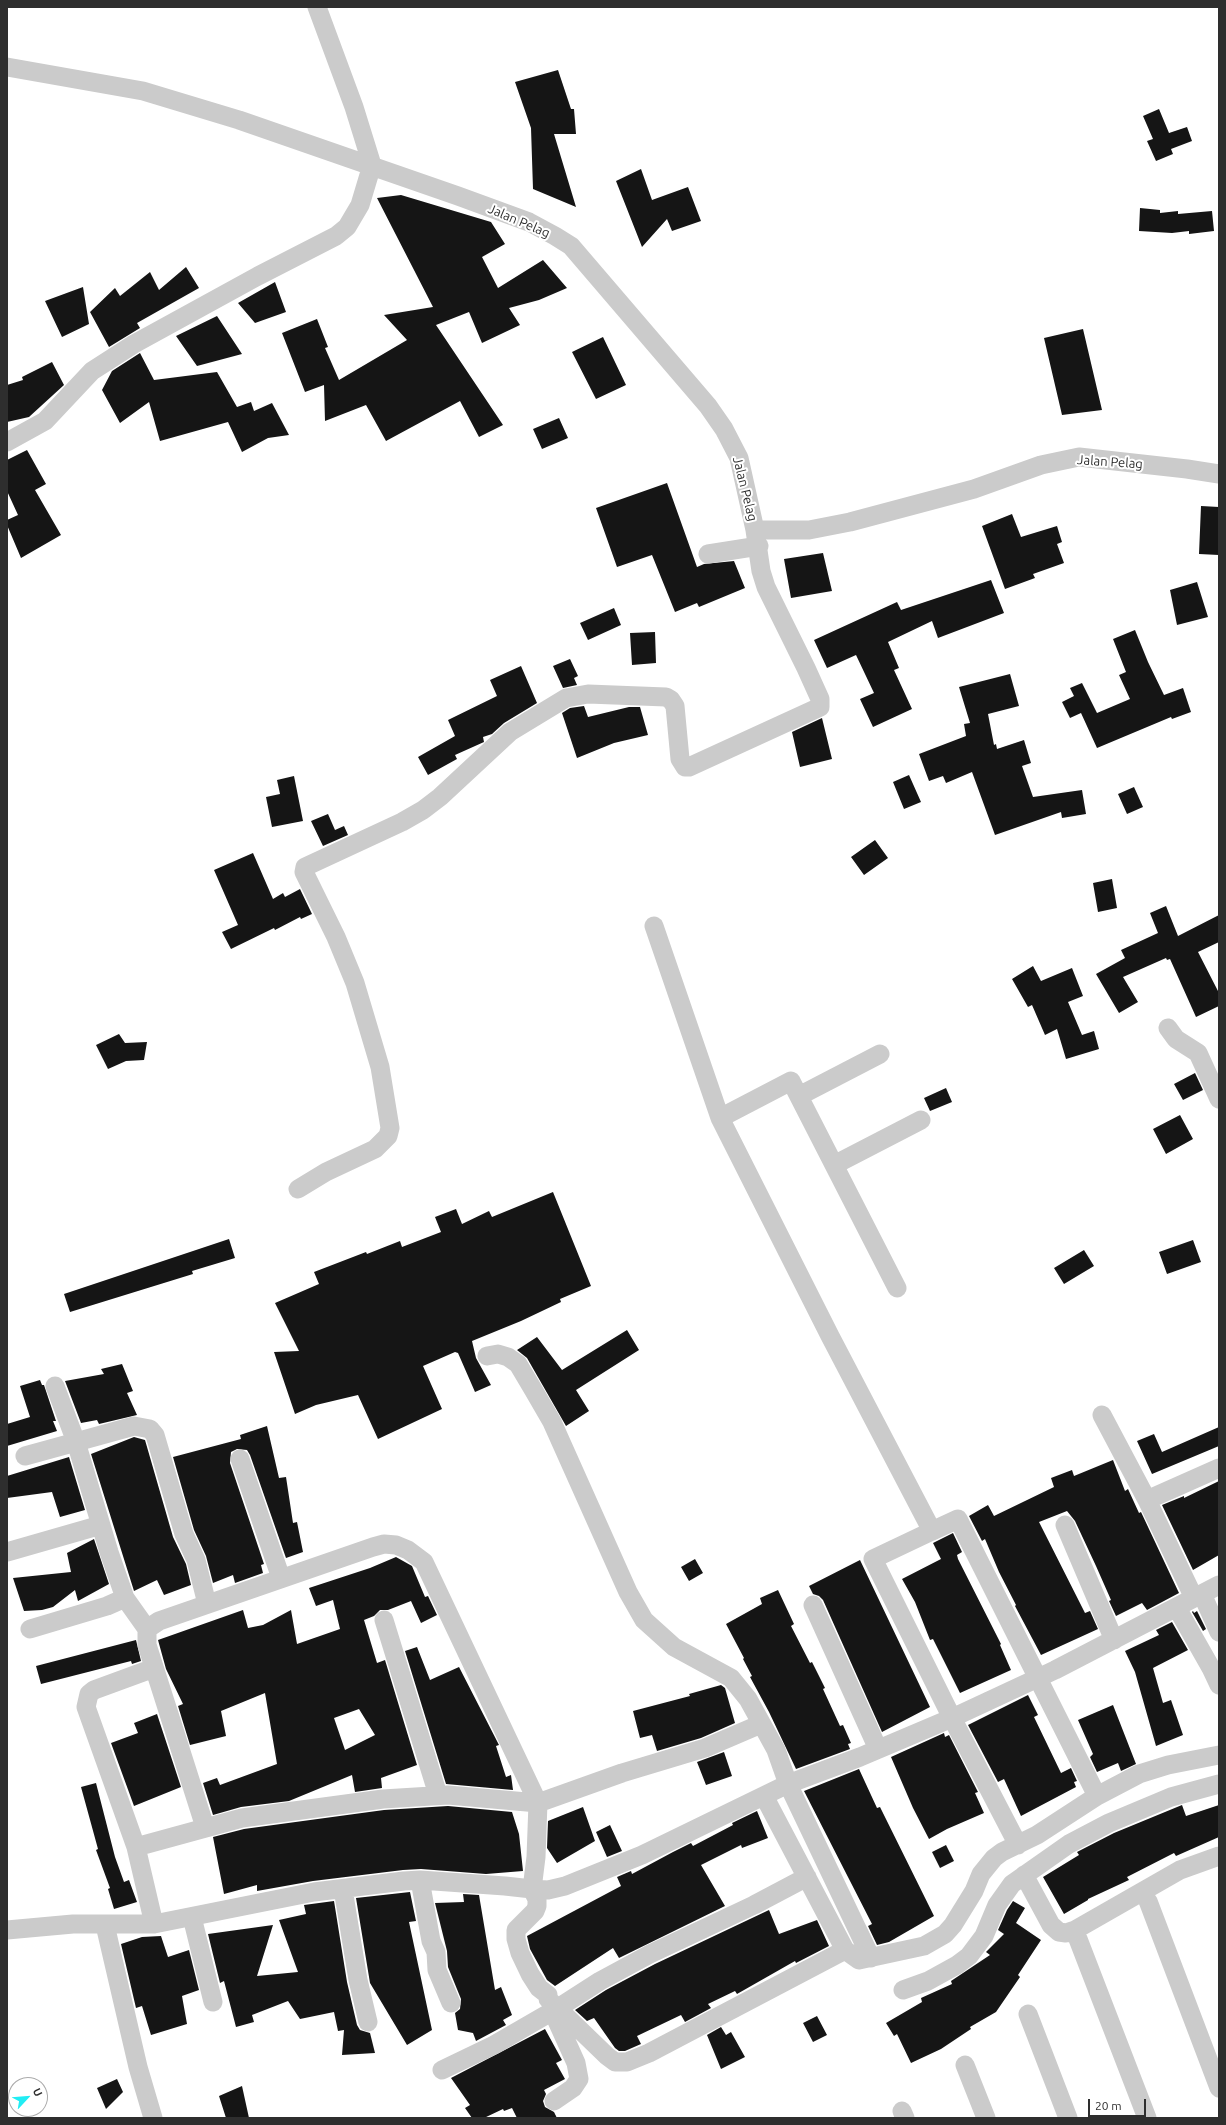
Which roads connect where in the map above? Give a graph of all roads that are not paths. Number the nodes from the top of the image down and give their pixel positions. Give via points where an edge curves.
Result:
1 (317, 7) edge
2 (7, 67) edge
3 (372, 165) junction
4 (7, 442) edge
5 (1219, 474) edge
6 (757, 538) junction
7 (708, 554) dead end
8 (654, 926) dead end
9 (1168, 1028) dead end
10 (880, 1054) dead end
11 (799, 1096) junction
12 (1219, 1099) edge
13 (720, 1118) junction
14 (921, 1120) dead end
15 (834, 1165) junction
16 (298, 1189) dead end
17 (896, 1288) dead end
18 (486, 1356) dead end
19 (55, 1386) dead end
20 (1102, 1415) dead end
21 (76, 1442) junction
22 (26, 1456) dead end
23 (240, 1459) dead end
24 (1219, 1468) edge
25 (1147, 1500) junction
26 (101, 1525) junction
27 (1065, 1525) dead end
28 (932, 1531) junction
29 (7, 1552) edge
30 (281, 1578) junction
31 (1219, 1585) edge
32 (1198, 1596) junction
33 (125, 1598) junction
34 (207, 1604) junction
35 (813, 1605) dead end
36 (1177, 1608) junction
37 (384, 1620) dead end
38 (30, 1629) dead end
39 (147, 1629) junction
40 (1219, 1632) edge
41 (1114, 1640) junction
42 (154, 1668) junction
43 (1036, 1678) junction
44 (1219, 1685) edge
45 (952, 1718) junction
46 (761, 1724) junction
47 (878, 1749) junction
48 (1219, 1755) edge
49 (788, 1784) junction
50 (1219, 1784) edge
51 (438, 1795) junction
52 (764, 1796) junction
53 (1097, 1796) junction
54 (538, 1803) junction
55 (205, 1827) junction
56 (1018, 1844) junction
57 (136, 1847) junction
58 (1219, 1856) edge
59 (1024, 1875) junction
60 (807, 1877) junction
61 (420, 1880) junction
62 (342, 1889) junction
63 (532, 1890) junction
64 (1148, 1901) dead end
65 (192, 1917) junction
66 (154, 1924) junction
67 (105, 1925) junction
68 (7, 1930) edge
69 (1078, 1939) dead end
70 (845, 1950) junction
71 (871, 1958) junction
72 (903, 1990) dead end
73 (213, 2002) dead end
74 (451, 2003) dead end
75 (555, 2010) junction
76 (1028, 2014) dead end
77 (368, 2022) dead end
78 (965, 2065) dead end
79 (442, 2070) dead end
80 (1219, 2088) edge
81 (554, 2101) dead end
82 (153, 2118) edge
83 (986, 2118) edge
84 (1068, 2118) edge
85 (1147, 2118) edge

1 - 3 street via 354,107
2 - 3 street, Jalan Pelag via 143,91
3 - 4 street via 360,205 347,227 336,236 134,344 82,379 45,421
3 - 6 street, Jalan Pelag via 529,222 571,246 708,406 724,429 739,458
5 - 6 street, Jalan Pelag via 1079,457 1041,465 974,489 850,522
6 - 7 street
6 - 16 street via 761,571 766,587 820,699 821,704 817,709 689,767 680,759 675,706 666,697 588,694 566,698 510,732 440,797 422,810 402,822 305,867 304,872 355,983 380,1067 390,1128 384,1142 375,1149 326,1172
8 - 13 street
9 - 12 street via 1176,1039 1198,1053
10 - 11 street
11 - 13 street via 792,1081
11 - 15 street
13 - 28 street
14 - 15 street
15 - 17 street
18 - 46 street via 508,1356 518,1364 552,1422 628,1592 644,1620 674,1647 732,1678 748,1699
19 - 21 street
20 - 25 street
21 - 22 street
21 - 26 street
21 - 34 street via 134,1426 150,1429 155,1435 184,1534 196,1560
23 - 30 street
24 - 25 street
25 - 32 street
26 - 29 street
26 - 33 street
27 - 41 street
28 - 43 street via 958,1519
28 - 45 street via 873,1559
30 - 34 street
30 - 54 street via 384,1544 408,1550 424,1562
31 - 32 street
32 - 36 street
32 - 40 street
33 - 38 street via 107,1606
33 - 39 street
34 - 39 street via 159,1621
35 - 47 street
36 - 41 street
36 - 44 street
37 - 51 street
39 - 42 street via 147,1646
41 - 43 street
42 - 55 street
42 - 57 street via 94,1690 86,1701 93,1729
43 - 45 street
43 - 53 street
45 - 47 street
45 - 56 street
46 - 49 street via 776,1750
46 - 54 street via 704,1748 622,1772
47 - 49 street
48 - 53 street via 1140,1774
49 - 52 street
49 - 71 street
50 - 59 street via 1171,1797 1109,1823 1069,1844
51 - 54 street
51 - 55 street via 309,1808 242,1818
52 - 60 street
52 - 63 street via 642,1855 581,1881 548,1890
53 - 56 street
54 - 63 street
55 - 57 street
56 - 71 street via 1002,1852 987,1865 953,1925 945,1934 924,1946
57 - 66 street
58 - 59 street via 1180,1870 1066,1933 1059,1932 1051,1925
59 - 72 street via 1005,1892 984,1936 969,1956 928,1981
60 - 70 street
60 - 75 street via 600,1981
61 - 62 street
61 - 63 street
61 - 74 street via 431,1941 436,1952 436,1970
62 - 65 street via 314,1892
62 - 77 street
63 - 75 street via 537,1899 537,1906 516,1930 516,1939 530,1974 539,1988 548,1995
64 - 80 street
65 - 66 street
65 - 73 street
66 - 67 street
67 - 68 street via 73,1924
67 - 82 street via 138,2067
69 - 85 street
70 - 71 street via 856,1959
70 - 75 street via 707,2024 627,2062 615,2062
75 - 79 street via 494,2045
75 - 81 street via 576,2063 579,2079 573,2088
76 - 84 street
78 - 83 street

